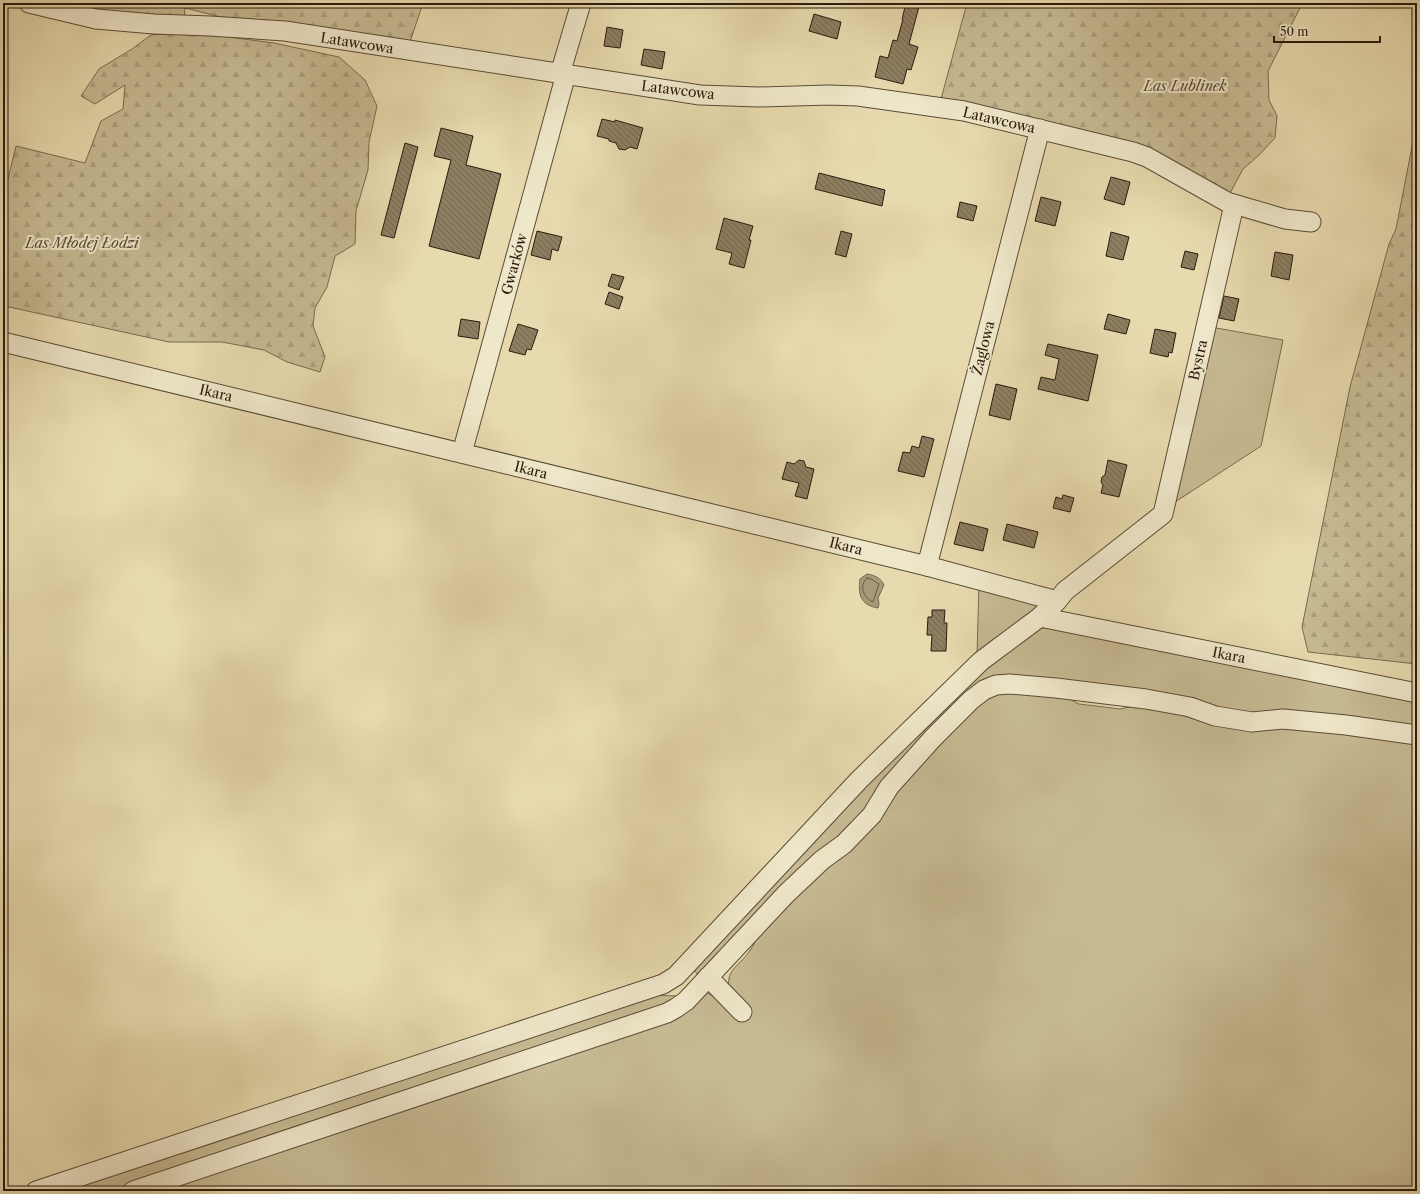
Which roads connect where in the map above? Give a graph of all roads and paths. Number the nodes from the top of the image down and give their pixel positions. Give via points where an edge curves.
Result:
1 (580, 3) edge
2 (36, 4) edge
3 (563, 74) junction
4 (1040, 129) junction
5 (1234, 205) junction
6 (1312, 222) dead end
7 (3, 342) edge
8 (462, 453) junction
9 (927, 566) junction
10 (1057, 601) junction
11 (1040, 617) junction
12 (1417, 693) edge
13 (1417, 735) edge
14 (676, 976) junction
15 (708, 978) junction
16 (694, 991) junction
17 (742, 1012) dead end
18 (36, 1191) edge
19 (133, 1191) edge

1 - 3 street, Gwarków
2 - 3 street, Latawcowa via 96,19 285,32
3 - 4 street, Latawcowa via 700,94 758,97 858,96 964,111
3 - 8 street, Gwarków
4 - 5 street, Latawcowa via 1147,157
4 - 9 street, Żaglowa
5 - 6 street, Latawcowa via 1285,219
5 - 10 street, Bystra via 1163,514 1065,591
7 - 8 street, Ikara
8 - 9 street, Ikara
9 - 10 street, Ikara
10 - 11 street
11 - 12 street, Ikara
11 - 14 street via 981,661 859,780
13 - 15 street via 1283,719 1252,722 1146,699 1048,687 996,685 971,700 944,727 889,787 872,815 844,844 822,860 791,889
14 - 16 street
14 - 18 street via 655,986
15 - 16 street
15 - 17 street
16 - 19 street via 681,1005 667,1013

